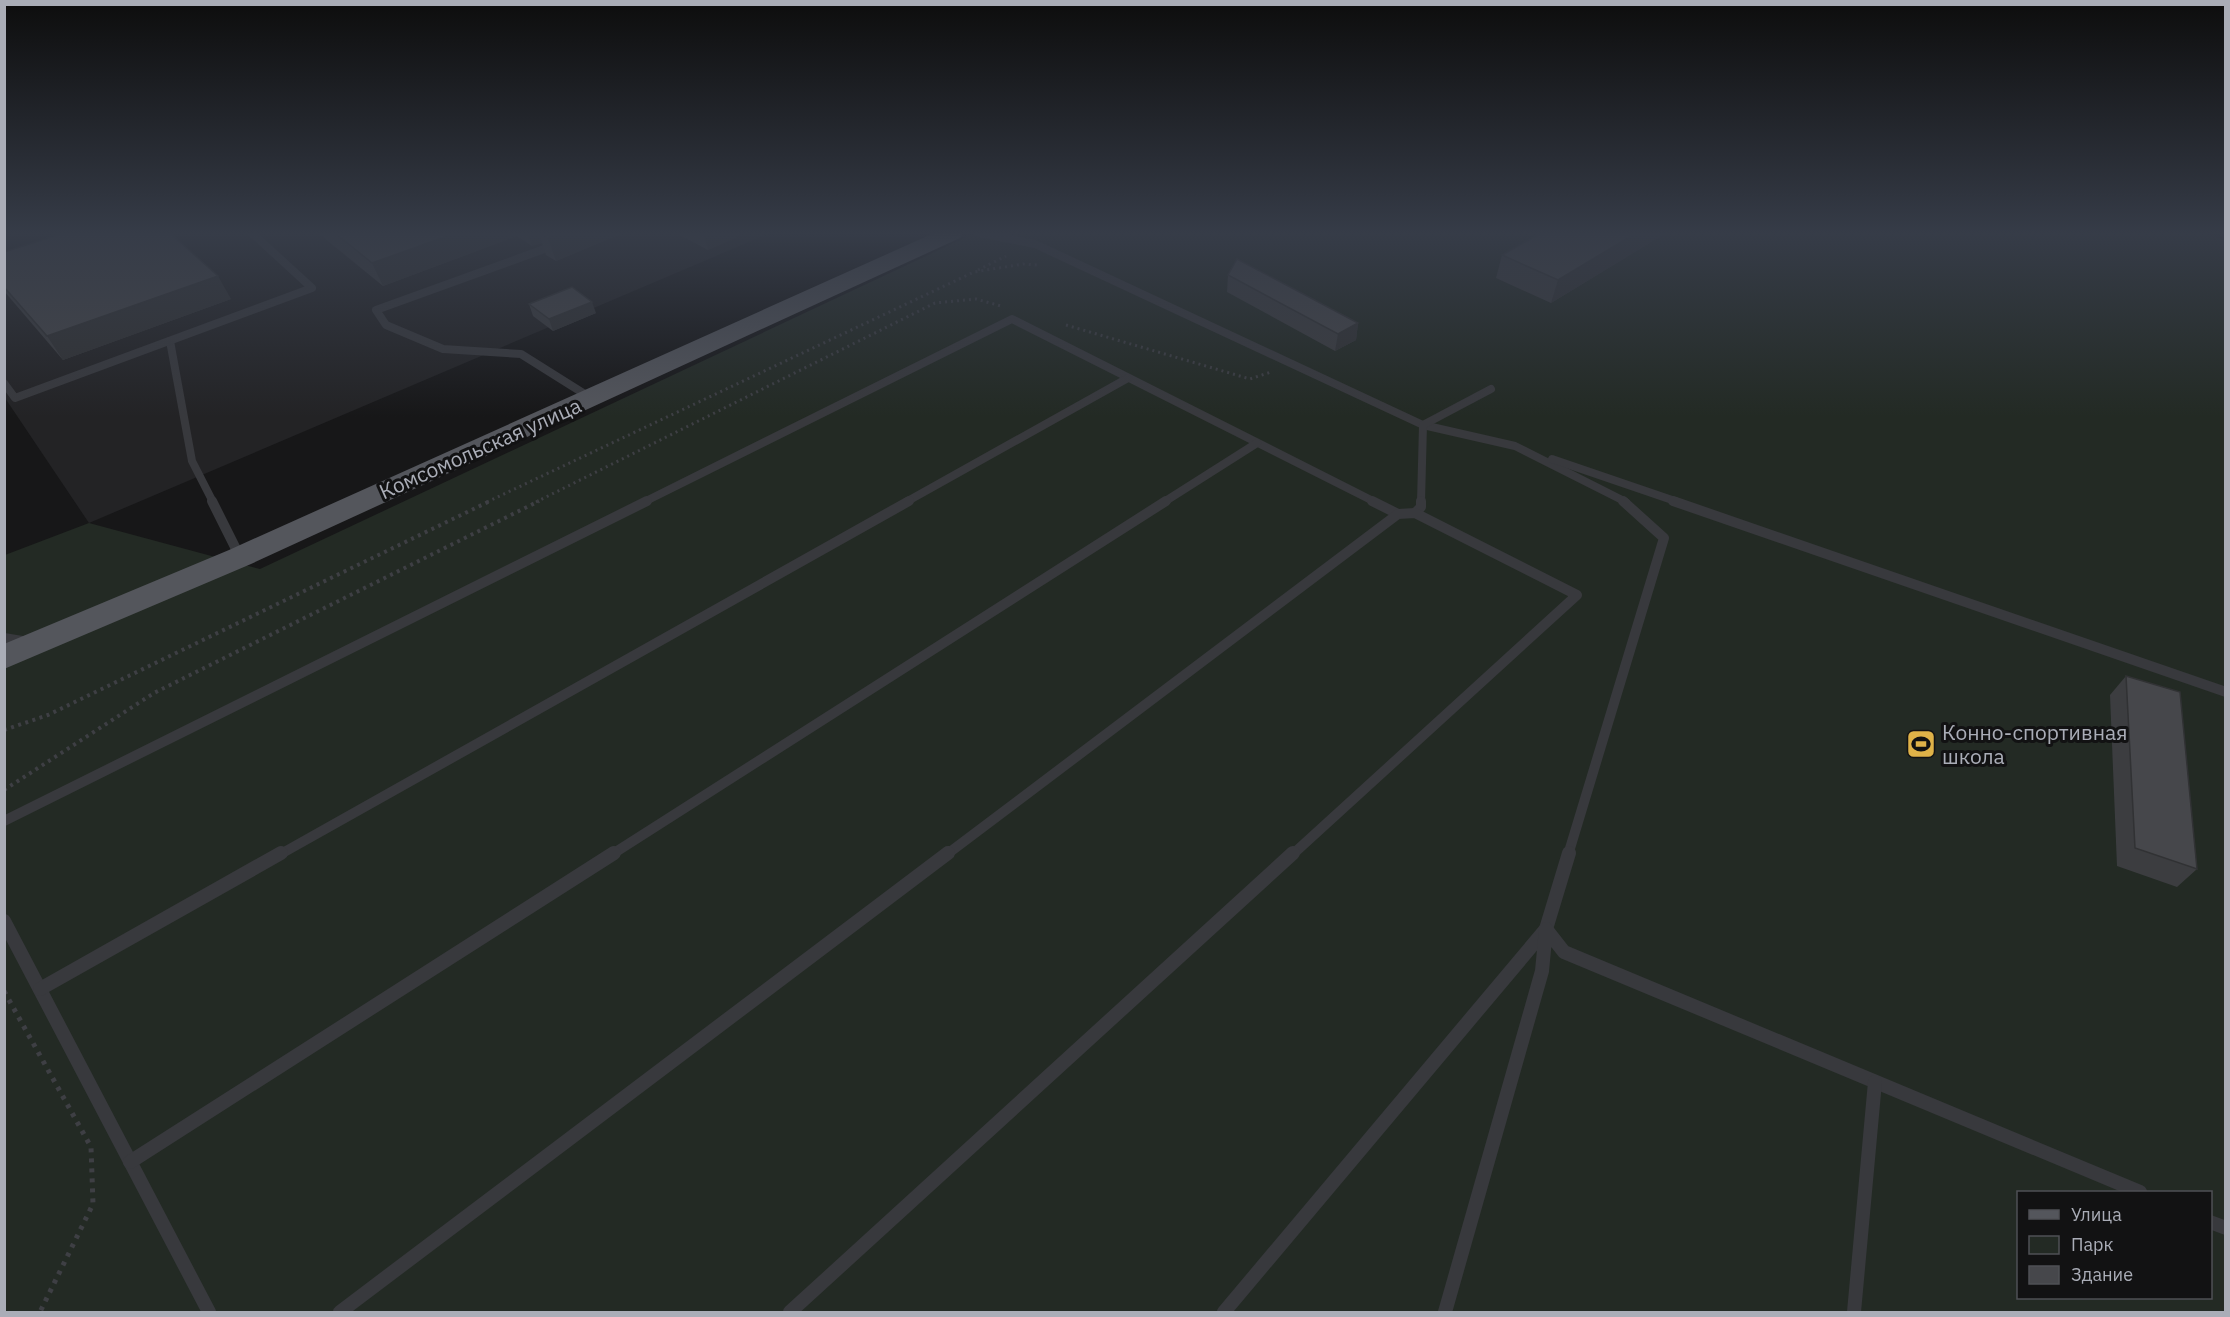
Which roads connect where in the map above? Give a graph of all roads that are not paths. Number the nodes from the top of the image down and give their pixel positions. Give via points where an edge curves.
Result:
1 (295, 294) edge
2 (419, 294) edge
3 (818, 294) edge
4 (1143, 294) edge
5 (170, 341) junction
6 (1128, 378) junction
7 (4, 383) edge
8 (1491, 389) dead end
9 (591, 398) junction
10 (1422, 425) junction
11 (1257, 443) junction
12 (1515, 446) junction
13 (1416, 513) junction
14 (1398, 514) junction
15 (240, 557) junction
16 (4, 638) edge
17 (37, 643) junction
18 (4, 657) edge
19 (2226, 693) edge
20 (4, 821) edge
21 (4, 921) edge
22 (1546, 929) junction
23 (40, 989) junction
24 (1875, 1082) junction
25 (130, 1162) junction
26 (2138, 1191) edge
27 (2212, 1222) edge
28 (2226, 1228) edge
29 (208, 1312) edge
30 (340, 1312) edge
31 (790, 1312) edge
32 (1224, 1312) edge
33 (1445, 1312) edge
34 (1854, 1312) edge

1 - 5 lane
2 - 9 lane via 376,310 386,325 443,349 521,354
3 - 9 main road, Комсомольская улица
4 - 10 lane
5 - 7 lane via 15,398
5 - 15 lane via 192,461
6 - 11 lane
6 - 20 lane via 1012,319
6 - 23 lane
8 - 10 lane
9 - 15 main road, Комсомольская улица
10 - 12 lane
10 - 13 lane via 1421,507
11 - 14 lane
11 - 25 lane
12 - 19 lane
12 - 22 lane via 1627,503 1664,538
13 - 14 lane
13 - 31 lane via 1577,595
14 - 30 lane
15 - 17 main road, Комсомольская улица
16 - 17 lane
17 - 18 main road, Комсомольская улица
21 - 23 lane
22 - 24 lane via 1564,952
22 - 32 lane
22 - 33 lane via 1542,971
23 - 25 lane
24 - 26 lane
24 - 34 lane
25 - 29 lane
27 - 28 lane

